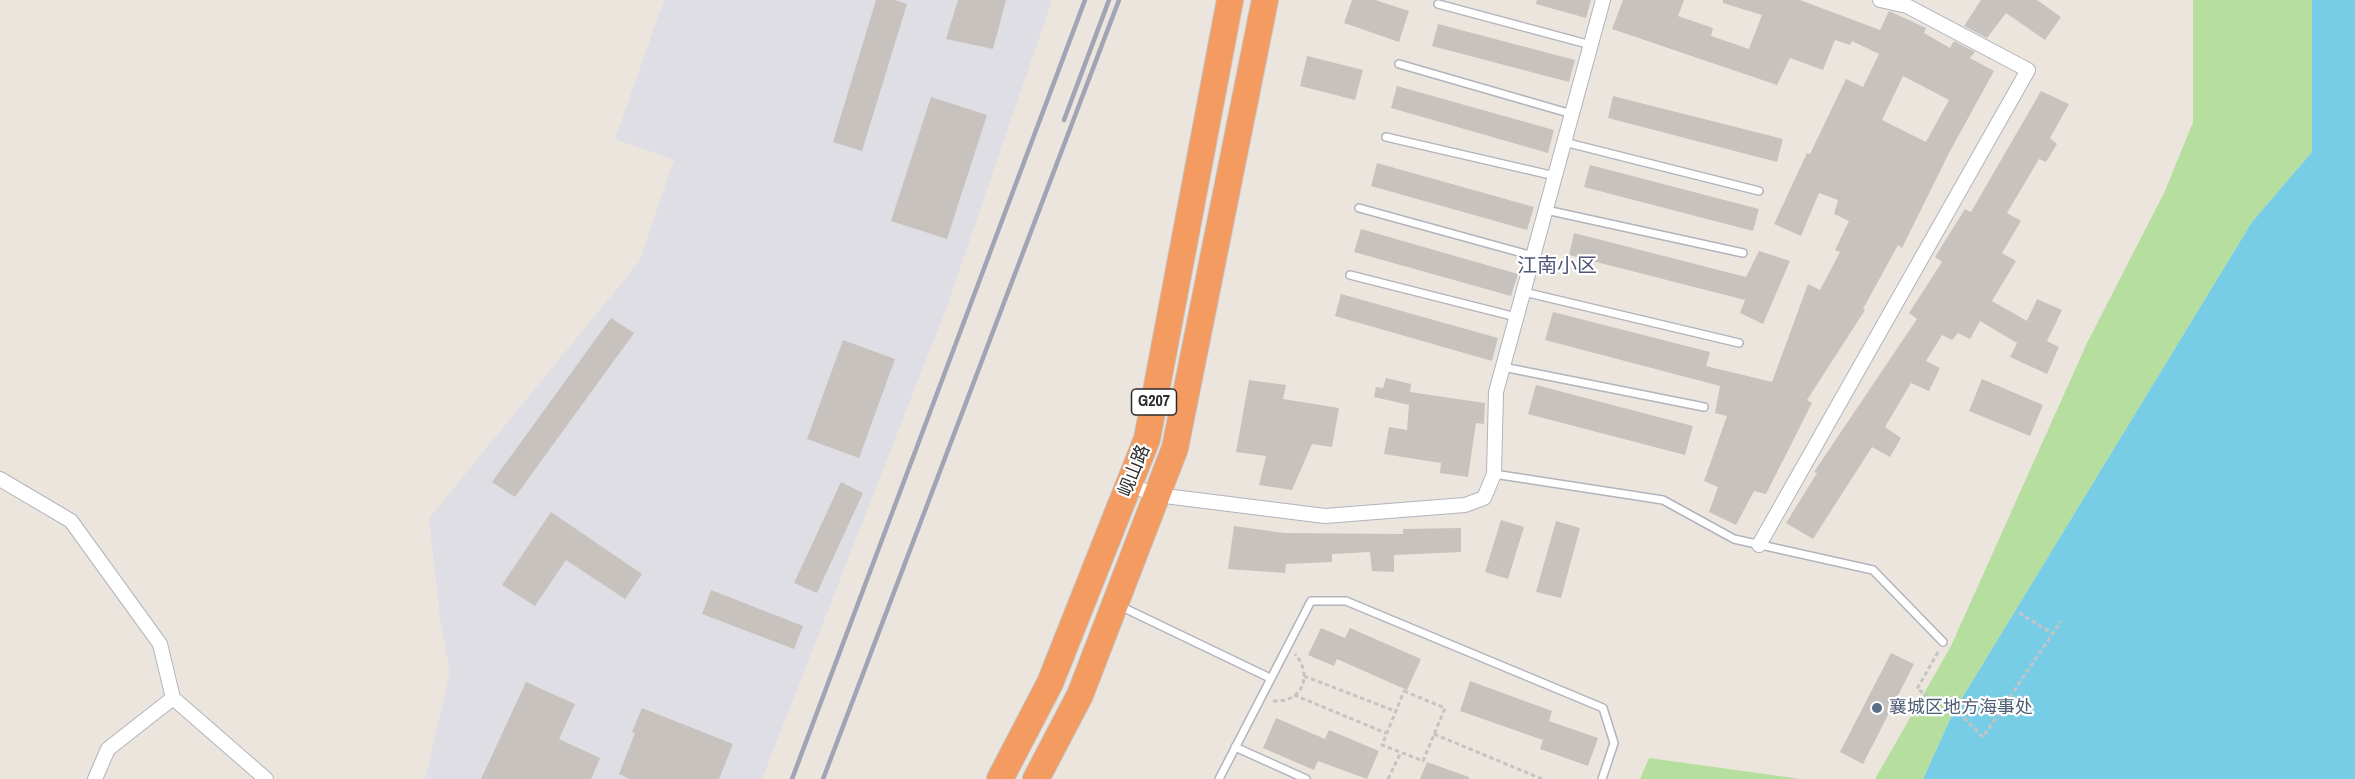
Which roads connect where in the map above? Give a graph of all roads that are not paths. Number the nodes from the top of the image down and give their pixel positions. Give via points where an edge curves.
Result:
1 (1230, 0) edge
2 (1265, 0) edge
3 (1603, 0) edge
4 (1880, 0) edge
5 (1438, 4) dead end
6 (1591, 45) junction
7 (1399, 64) dead end
8 (1572, 114) junction
9 (1386, 137) dead end
10 (1564, 142) junction
11 (1555, 176) junction
12 (1759, 190) dead end
13 (1359, 208) dead end
14 (1546, 210) junction
15 (1743, 253) dead end
16 (1533, 256) junction
17 (1350, 275) dead end
18 (1524, 292) junction
19 (1517, 317) junction
20 (1739, 343) dead end
21 (1503, 367) junction
22 (1704, 407) dead end
23 (1494, 474) junction
24 (0, 479) edge
25 (1129, 485) junction
26 (1157, 495) junction
27 (1759, 545) junction
28 (1115, 604) junction
29 (1943, 642) road end
30 (1270, 678) junction
31 (173, 698) junction
32 (1235, 747) junction
33 (95, 779) edge
34 (266, 779) edge
35 (1000, 779) edge
36 (1036, 779) edge
37 (1219, 779) edge
38 (1306, 779) edge
39 (1602, 779) edge

1 - 25 highway, 岘山路 / G207 via 1147,439
2 - 26 highway, 岘山路 / G207 via 1175,448
3 - 6 street
4 - 27 street via 1907,6 2028,70
5 - 6 lane
6 - 8 street
7 - 8 lane
8 - 10 street
9 - 11 lane
10 - 11 street
10 - 12 lane
11 - 14 street
13 - 16 lane
14 - 15 lane
14 - 16 street
16 - 18 street
17 - 19 lane
18 - 19 street
18 - 20 lane
19 - 21 street
21 - 22 lane
21 - 23 street via 1496,392
23 - 26 street via 1484,498 1465,506 1325,516
23 - 27 lane via 1663,500 1734,539
24 - 31 street via 71,521 160,644
25 - 26 street
25 - 35 highway, 岘山路 / G207 via 1050,683
26 - 28 highway, 岘山路 / G207
27 - 29 lane via 1873,570
28 - 30 lane
28 - 36 highway, 岘山路 / G207 via 1080,695
30 - 32 lane
30 - 39 lane via 1311,601 1346,601 1603,708 1614,743
31 - 33 street via 108,748
31 - 34 street
32 - 37 lane
32 - 38 lane

